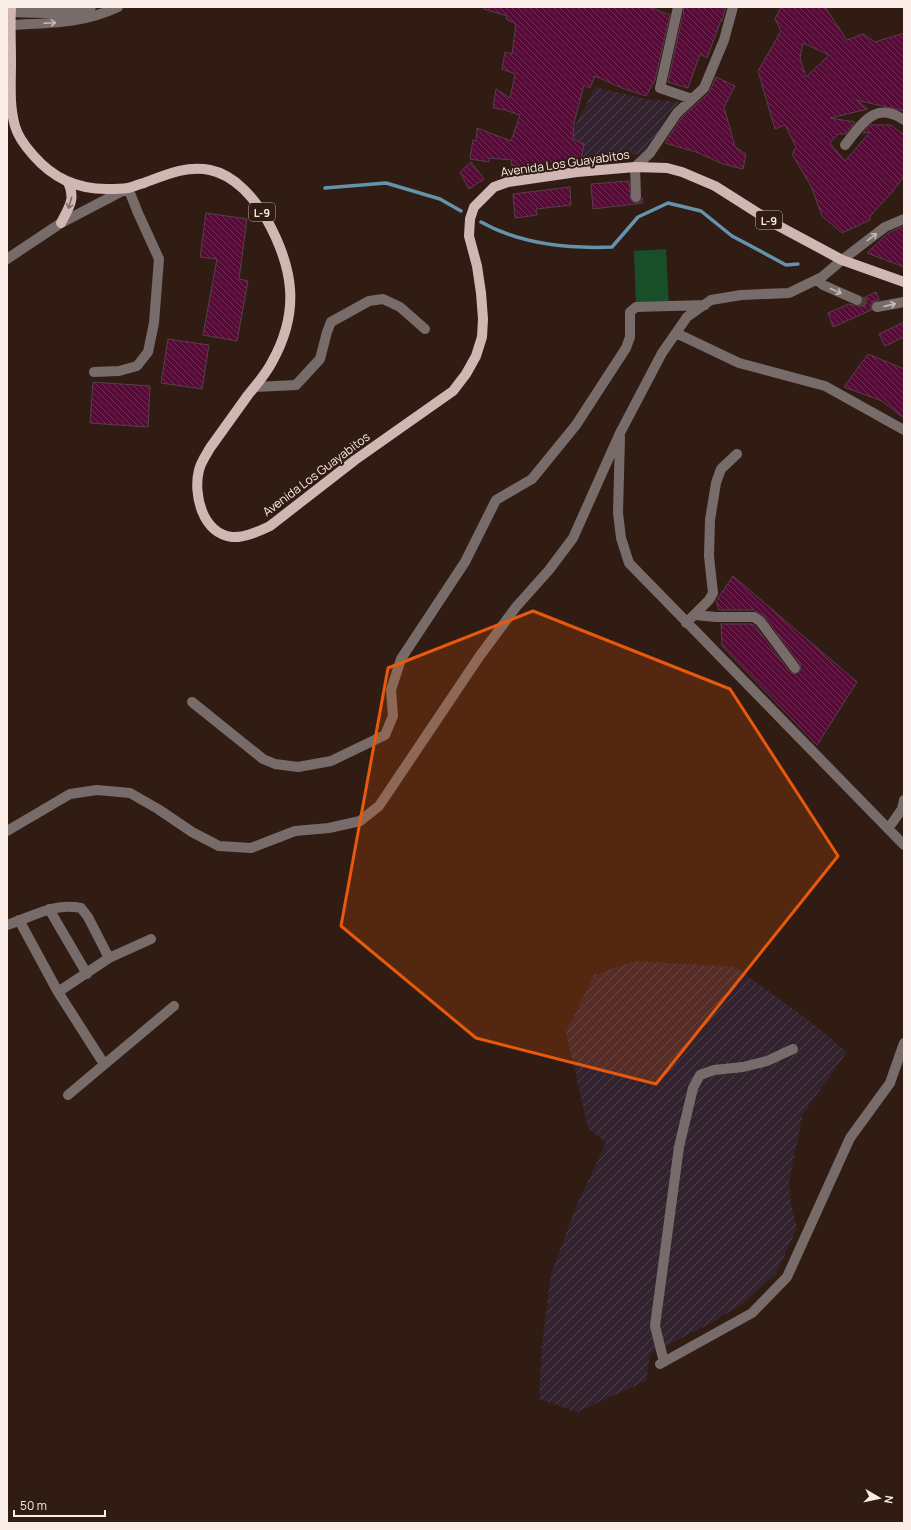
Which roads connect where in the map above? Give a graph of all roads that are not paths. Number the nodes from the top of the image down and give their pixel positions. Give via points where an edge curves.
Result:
1 (30, 7) edge
2 (91, 7) edge
3 (118, 7) edge
4 (678, 7) edge
5 (733, 7) edge
6 (11, 10) edge
7 (11, 25) junction
8 (692, 99) junction
9 (904, 120) edge
10 (845, 145) dead end
11 (635, 167) junction
12 (68, 182) junction
13 (128, 188) junction
14 (636, 197) dead end
15 (904, 219) edge
16 (61, 223) junction
17 (7, 259) edge
18 (842, 260) junction
19 (817, 280) junction
20 (904, 282) edge
21 (857, 300) tunnel mouth
22 (904, 302) edge
23 (705, 305) junction
24 (877, 307) tunnel mouth
25 (425, 329) dead end
26 (676, 333) junction
27 (94, 372) dead end
28 (254, 387) junction
29 (904, 430) edge
30 (620, 433) junction
31 (737, 454) dead end
32 (695, 615) junction
33 (686, 622) junction
34 (795, 668) dead end
35 (192, 702) dead end
36 (904, 800) edge
37 (888, 829) junction
38 (7, 831) edge
39 (904, 845) edge
40 (49, 909) junction
41 (19, 920) junction
42 (7, 924) edge
43 (151, 939) dead end
44 (109, 958) junction
45 (87, 974) junction
46 (58, 992) junction
47 (174, 1006) dead end
48 (904, 1043) edge
49 (793, 1049) dead end
50 (104, 1064) junction
51 (68, 1095) dead end

1 - 6 street
2 - 6 street via 56,13
7 -> 3 street via 67,22
4 - 8 street via 660,88
5 - 8 street via 724,40 704,88
6 - 7 main road, Avenida Los Guayabitos / L-9
7 - 12 main road, Avenida Los Guayabitos / L-9 via 11,103 15,127 23,143 38,160 53,174
8 - 11 street via 677,113 650,153
9 - 10 street via 896,114 878,113 868,117
11 - 14 street
11 - 18 main road, Avenida Los Guayabitos / L-9 via 667,168 699,178 775,224
11 - 28 main road, Avenida Los Guayabitos / L-9 via 508,182 494,187 483,197 474,207 470,218 469,236 481,293 482,337 476,356 466,374 453,391 355,460 270,526 232,537 215,528 206,519 200,505 198,477 201,463 210,448
12 - 13 main road, Avenida Los Guayabitos / L-9 via 89,188
12 -> 16 main road via 72,191 72,202
13 - 16 street
13 - 27 street via 159,259 154,323 148,352 137,366 119,371
13 - 28 main road, Avenida Los Guayabitos / L-9 via 192,168 210,170 236,183 262,211 281,247 291,295 284,337 272,362
18 -> 15 street via 885,227
16 - 17 street
18 - 19 street
18 - 20 main road, Avenida Los Guayabitos / L-9
19 -> 21 street
19 - 23 street via 789,293 741,295 711,300
24 -> 22 street
23 - 26 street via 687,317
23 - 35 street via 636,307 630,312 630,337 626,348 580,418 532,479 496,500 465,562 401,660 391,690 393,716 385,735 331,761 298,767 275,764 263,759
25 - 28 street via 400,307 383,299 370,301 331,322 320,359 296,385
26 - 29 street via 739,363 825,386
26 - 30 street via 662,353
30 - 33 street via 618,513 621,538 630,563
30 - 38 street via 573,538 479,657 379,806 360,821 329,828 295,831 251,848 219,846 130,793 97,790 70,794
31 - 32 street via 722,469 716,483 710,520 709,556 713,593
32 - 33 street
32 - 34 street via 754,617 760,621
33 - 37 street
36 - 37 street via 902,809
37 - 39 street
40 - 41 street
40 - 44 street via 60,906 81,908
40 - 45 street
41 - 42 street
41 - 46 street
43 - 44 street
44 - 45 street
45 - 46 street
46 - 50 street
47 - 50 street
48 - 49 street via 890,1083 850,1138 787,1278 752,1313 662,1363 655,1326 679,1147 693,1088 700,1075 714,1070 767,1061
50 - 51 street

